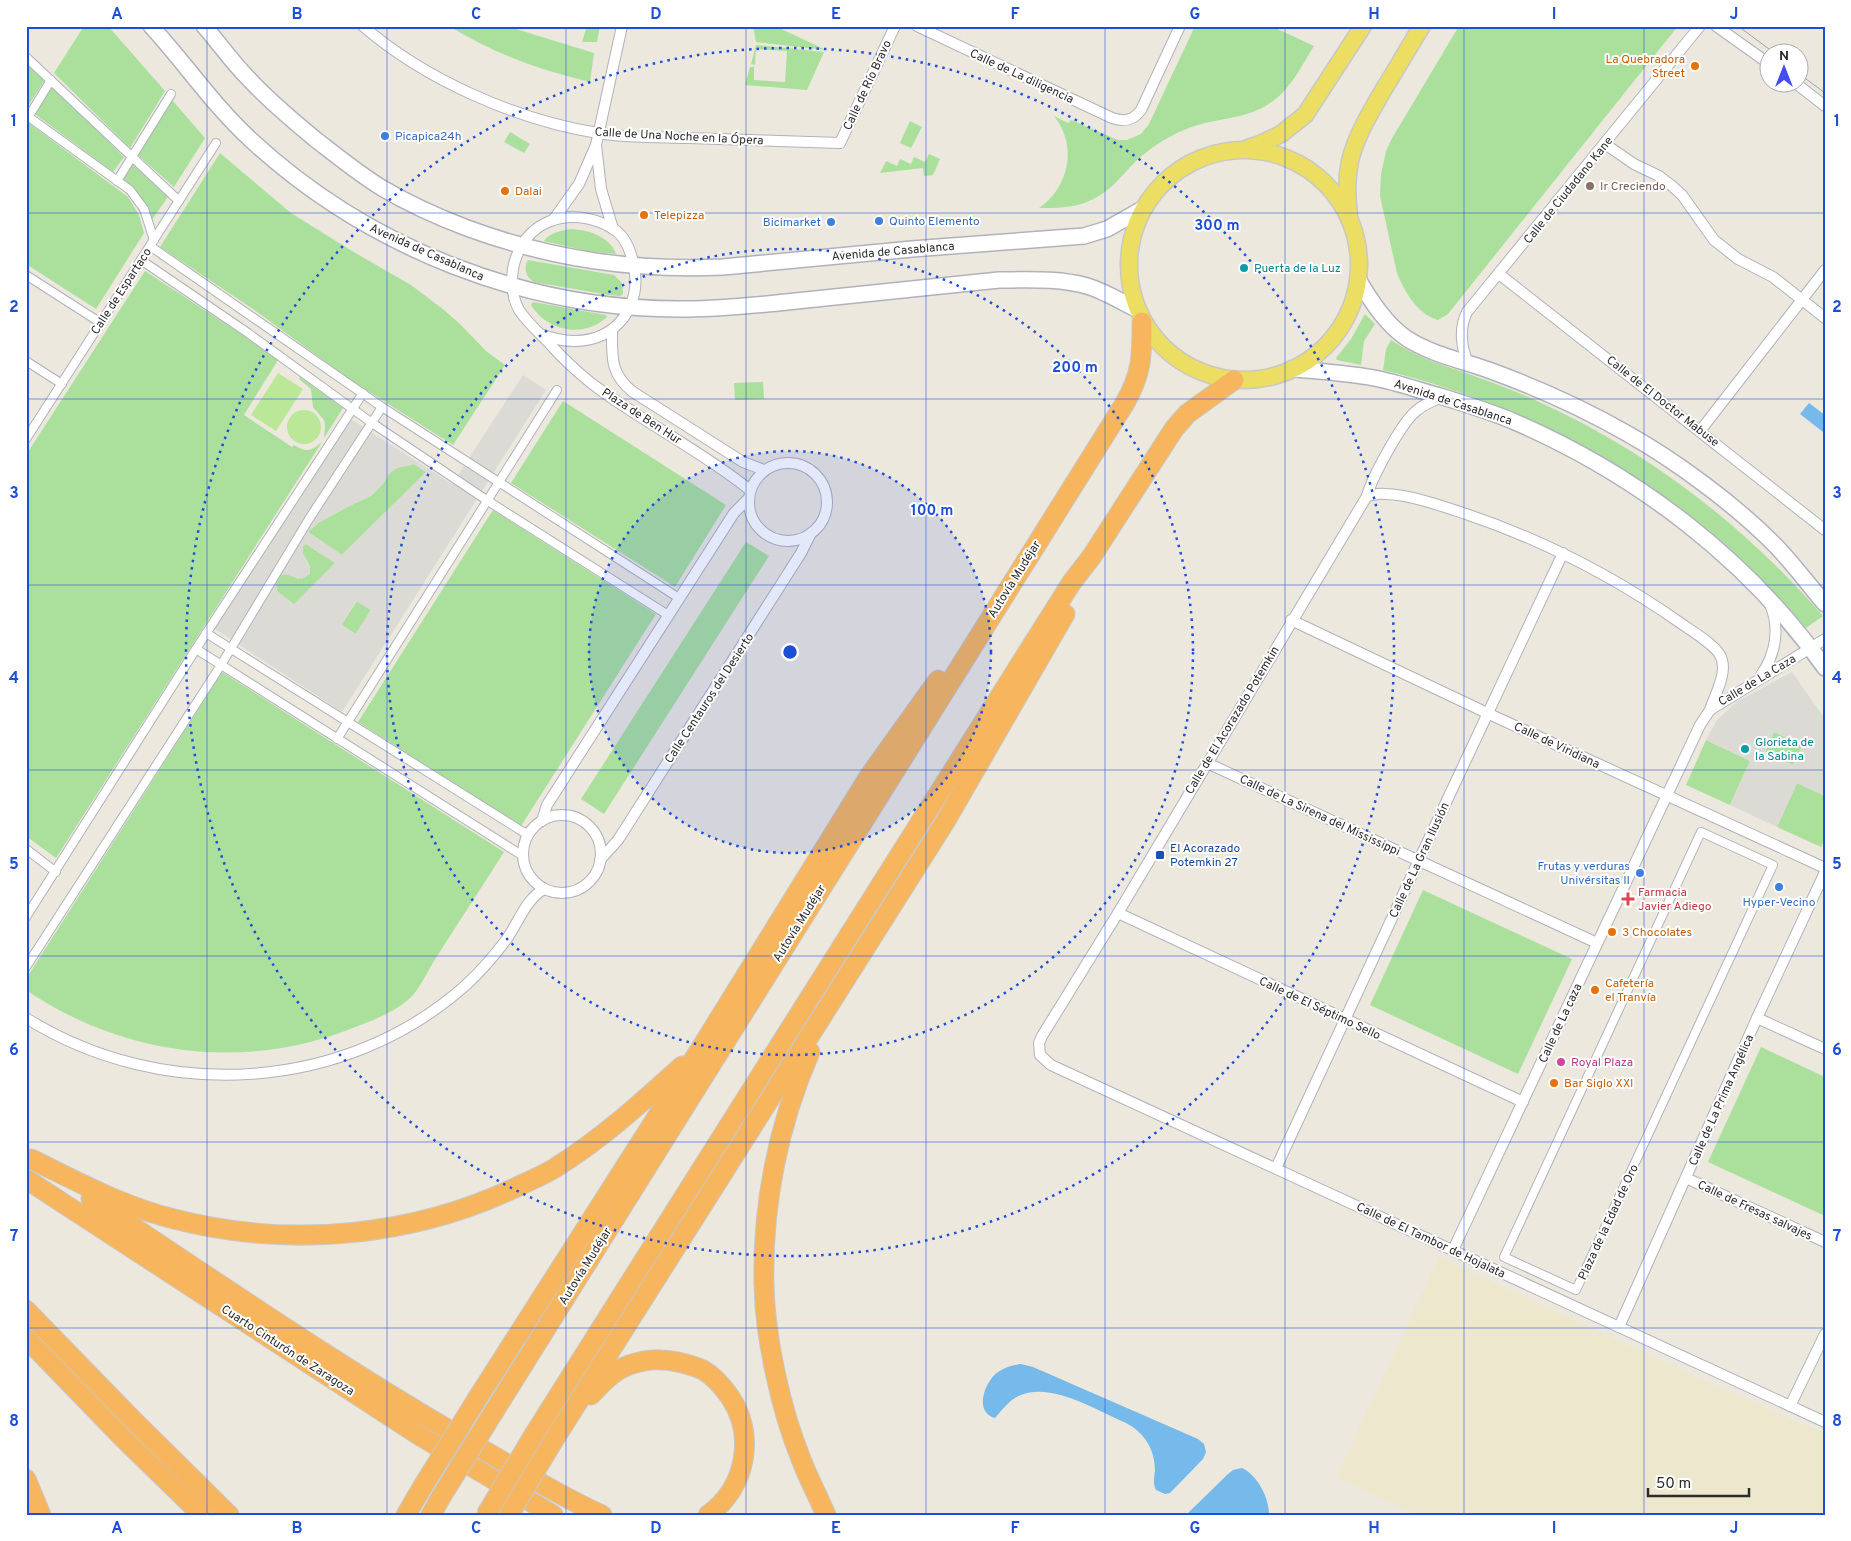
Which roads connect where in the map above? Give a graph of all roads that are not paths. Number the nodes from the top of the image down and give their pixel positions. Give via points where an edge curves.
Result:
1 (151, 26) edge
2 (204, 26) edge
3 (363, 26) edge
4 (622, 26) edge
5 (894, 26) edge
6 (917, 26) edge
7 (1180, 26) edge
8 (1363, 26) edge
9 (1422, 26) edge
10 (1700, 26) edge
11 (1716, 26) edge
12 (1758, 56) edge
13 (26, 57) edge
14 (51, 80) junction
15 (1807, 92) edge
16 (171, 94) dead end
17 (1825, 106) edge
18 (27, 115) edge
19 (599, 133) junction
20 (216, 143) dead end
21 (840, 143) joint
22 (1605, 144) junction
23 (596, 145) junction
24 (1244, 150) junction
25 (132, 157) junction
26 (117, 181) junction
27 (179, 201) junction
28 (1144, 208) junction
29 (554, 219) junction
30 (1349, 220) junction
31 (613, 229) junction
32 (152, 243) junction
33 (521, 246) junction
34 (141, 260) junction
35 (634, 266) junction
36 (1825, 270) edge
37 (26, 274) edge
38 (1500, 274) junction
39 (1358, 280) junction
40 (512, 286) junction
41 (1802, 300) junction
42 (631, 307) junction
43 (1139, 316) junction
44 (1825, 318) edge
45 (101, 323) junction
46 (612, 330) junction
47 (540, 334) junction
48 (26, 361) edge
49 (1468, 363) junction
50 (1292, 369) junction
51 (1234, 380) junction
52 (62, 384) junction
53 (557, 390) dead end
54 (363, 393) junction
55 (1442, 397) junction
56 (382, 407) junction
57 (352, 409) junction
58 (372, 423) junction
59 (1700, 431) junction
60 (26, 439) edge
61 (764, 470) junction
62 (499, 481) junction
63 (750, 494) junction
64 (1366, 496) junction
65 (488, 501) junction
66 (1825, 530) edge
67 (811, 533) junction
68 (1563, 553) junction
69 (1092, 556) junction
70 (1006, 592) junction
71 (679, 598) junction
72 (1768, 598) junction
73 (1822, 598) edge
74 (668, 615) junction
75 (1291, 620) junction
76 (206, 633) junction
77 (1825, 639) edge
78 (231, 648) junction
79 (1811, 648) junction
80 (196, 649) junction
81 (221, 665) junction
82 (1825, 668) edge
83 (1759, 678) junction
84 (1710, 710) junction
85 (1487, 713) junction
86 (349, 722) junction
87 (337, 739) junction
88 (1207, 763) junction
89 (1667, 796) junction
90 (542, 821) junction
91 (1701, 832) joint
92 (528, 835) junction
93 (26, 849) edge
94 (523, 856) junction
95 (600, 860) junction
96 (1419, 860) junction
97 (1825, 868) edge
98 (56, 872) junction
99 (1825, 872) edge
100 (544, 889) junction
101 (1118, 914) junction
102 (26, 917) edge
103 (1597, 942) junction
104 (854, 965) junction
105 (26, 967) edge
106 (26, 1018) edge
107 (1757, 1018) junction
108 (1346, 1020) junction
109 (701, 1048) junction
110 (1825, 1049) edge
111 (1040, 1056) joint
112 (1523, 1102) junction
113 (29, 1158) edge
114 (1276, 1168) junction
115 (1686, 1178) junction
116 (26, 1180) edge
117 (1825, 1242) edge
118 (1453, 1250) junction
119 (26, 1310) edge
120 (1619, 1327) junction
121 (1825, 1334) edge
122 (26, 1338) edge
123 (1790, 1406) junction
124 (1825, 1422) edge
125 (563, 1426) junction
126 (26, 1480) edge
127 (41, 1515) edge
128 (202, 1515) edge
129 (229, 1515) edge
130 (406, 1515) edge
131 (431, 1515) edge
132 (486, 1515) edge
133 (509, 1515) edge
134 (553, 1515) edge
135 (602, 1515) edge
136 (708, 1515) edge
137 (826, 1515) edge

1 - 40 main road, Avenida de Casablanca via 250,140 324,199 370,228 424,253
2 - 33 main road, Avenida de Casablanca via 248,79 296,123 382,188 434,215
3 - 19 street, Calle de Una Noche en la Ópera via 428,72 480,98 538,118
4 - 19 street
5 - 21 street, Calle de Río Bravo
6 - 7 street, Calle de La diligencia via 1112,118 1130,120 1141,110
8 - 24 main road via 1306,115 1276,137
9 - 30 main road via 1374,106 1353,151 1347,187
10 - 22 street, Calle de Ciudadano Kane
11 - 12 street
13 - 14 street
14 - 18 street
14 - 25 street
15 - 17 street
16 - 25 street
18 - 26 street
19 - 21 street, Calle de Una Noche en la Ópera
19 - 23 street
20 - 27 street, Calle de Espartaco
22 - 38 street, Calle de Ciudadano Kane
22 - 41 street via 1672,186 1714,240
23 - 29 street via 579,184
23 - 31 street via 601,189
24 - 28 main road via 1201,158 1182,168 1167,180
24 - 30 main road via 1286,157 1304,168 1333,193
25 - 26 street
25 - 27 street
26 - 32 street via 139,200
27 - 32 street, Calle de Espartaco
28 - 35 main road, Avenida de Casablanca via 1108,229 1084,236 723,267
28 - 43 main road via 1133,235 1130,255 1130,284
29 - 31 street via 586,218
29 - 33 street via 538,228
30 - 39 main road via 1359,262
31 - 35 street via 627,243
32 - 34 street, Calle de Espartaco
32 - 54 street
33 - 35 main road, Avenida de Casablanca via 593,262
33 - 40 street via 514,264
34 - 45 street, Calle de Espartaco
34 - 57 street
35 - 42 street via 636,290
36 - 41 street
37 - 45 street
38 - 49 street, Calle de Ciudadano Kane via 1465,318 1462,346
38 - 59 street, Calle de El Doctor Mabuse
39 - 49 main road via 1394,328 1426,348
39 - 50 main road via 1345,321 1332,339
40 - 42 main road, Avenida de Casablanca
40 - 47 street via 519,308
41 - 44 street
41 - 59 street
42 - 43 main road, Avenida de Casablanca via 731,307 998,280 1039,280 1086,286
42 - 46 street
43 - 51 main road via 1161,344 1190,364
43 - 70 highway, Autovía Mudéjar via 1140,366 1135,385
45 - 52 street, Calle de Espartaco
46 - 47 street via 594,338 574,341
46 - 61 street, Plaza de Ben Hur via 615,371 624,384 743,462
47 - 63 street, Plaza de Ben Hur via 604,393 722,469
48 - 52 street
49 - 73 main road via 1566,403 1628,434 1674,464 1730,505 1774,544
50 - 51 main road via 1267,377
50 - 55 main road, Avenida de Casablanca via 1376,378
51 - 69 highway via 1187,414 1174,429
52 - 60 street, Calle de Espartaco
53 - 62 street
54 - 56 street
54 - 57 street
55 - 64 street, Calle de El Acorazado Potemkin via 1416,410 1409,418 1370,482
55 - 72 main road, Avenida de Casablanca via 1514,421 1613,473 1711,543
56 - 58 street
56 - 62 street
57 - 58 street
57 - 76 street
58 - 65 street
58 - 78 street
59 - 66 street, Calle de El Doctor Mabuse
61 - 63 street
61 - 67 street via 775,465 799,464 819,478 827,501 822,518
62 - 65 street
62 - 71 street
63 - 67 street via 749,509 753,520 768,536 790,540
63 - 71 street via 734,513
64 - 68 street via 1386,494 1445,507 1514,530
64 - 75 street, Calle de El Acorazado Potemkin
65 - 74 street
65 - 86 street
67 - 95 street, Calle Centauros del Desierto via 618,840
68 - 84 street via 1648,600 1716,649 1723,673
68 - 85 street, Calle de La Gran Ilusión
69 - 104 highway via 1063,620 945,822
69 - 132 highway, bridge via 1067,590
70 - 109 highway via 985,613 870,775
70 - 131 highway, Autovía Mudéjar, bridge
71 - 74 street
72 - 79 main road, Avenida de Casablanca
72 - 83 street, Calle de La caza via 1776,633 1772,656
74 - 90 street via 547,805
75 - 85 street, Calle de Viridiana
75 - 88 street, Calle de El Acorazado Potemkin
76 - 78 street
76 - 80 street
77 - 79 street, Calle de La Caza
78 - 81 street
78 - 86 street via 254,658
79 - 82 main road, Avenida de Casablanca
79 - 83 street, Calle de La Caza
80 - 81 street
80 - 98 street
81 - 87 street
81 - 105 street
83 - 84 street, Calle de La Caza
84 - 89 street, Calle de La Caza
85 - 89 street, Calle de Viridiana
85 - 96 street, Calle de La Gran Ilusión
86 - 87 street
86 - 92 street
87 - 94 street
88 - 96 street, Calle de La Sirena del Mississippi
88 - 101 street, Calle de El Acorazado Potemkin
89 - 97 street, Calle de Viridiana
89 - 103 street, Calle de La caza
90 - 92 street
90 - 95 street via 560,815 570,816 587,825 598,840
91 - 91 street, Plaza de la Edad de Oro via 1773,865 1576,1290 1504,1257
92 - 94 street
93 - 98 street
94 - 100 street via 527,872
95 - 100 street via 595,874 582,888 564,893
96 - 103 street, Calle de La Sirena del Mississippi
96 - 108 street, Calle de La Gran Ilusión
98 - 102 street
99 - 107 street, Calle de La Prima Angélica
100 - 106 street via 533,896 507,938 482,969 445,1002 380,1040 299,1068 217,1075 142,1066 85,1048
101 - 108 street, Calle de El Séptimo Sello
101 - 111 street, Calle de El Acorazado Potemkin via 1042,1036
103 - 112 street, Calle de La caza
104 - 125 highway
104 - 137 highway via 795,1087 775,1157 766,1222 764,1286 770,1346 783,1405 800,1459
107 - 110 street
107 - 115 street, Calle de La Prima Angélica
108 - 112 street, Calle de El Séptimo Sello
108 - 114 street, Calle de La Gran Ilusión
109 - 113 highway via 605,1133 557,1167 498,1197 435,1218 371,1232 301,1236 240,1232 174,1219 119,1201
109 - 130 highway, bridge
111 - 114 street, Calle de El Tambor de Hojalata via 1051,1065
112 - 118 street, Calle de La caza
113 - 135 highway via 421,1414
114 - 118 street, Calle de El Tambor de Hojalata
115 - 117 street, Calle de Fresas salvajes
115 - 120 street, Calle de La Prima Angélica
116 - 134 highway, Cuarto Cinturón de Zaragoza via 417,1434
118 - 120 street, Calle de El Tambor de Hojalata
119 - 129 highway
120 - 123 street, Calle de El Tambor de Hojalata
121 - 123 street
122 - 128 highway
123 - 124 street, Calle de El Tambor de Hojalata
125 - 133 highway, bridge
125 - 136 highway via 600,1385 628,1365 659,1359 704,1370 736,1405 745,1439 738,1480 731,1493
126 - 127 highway

